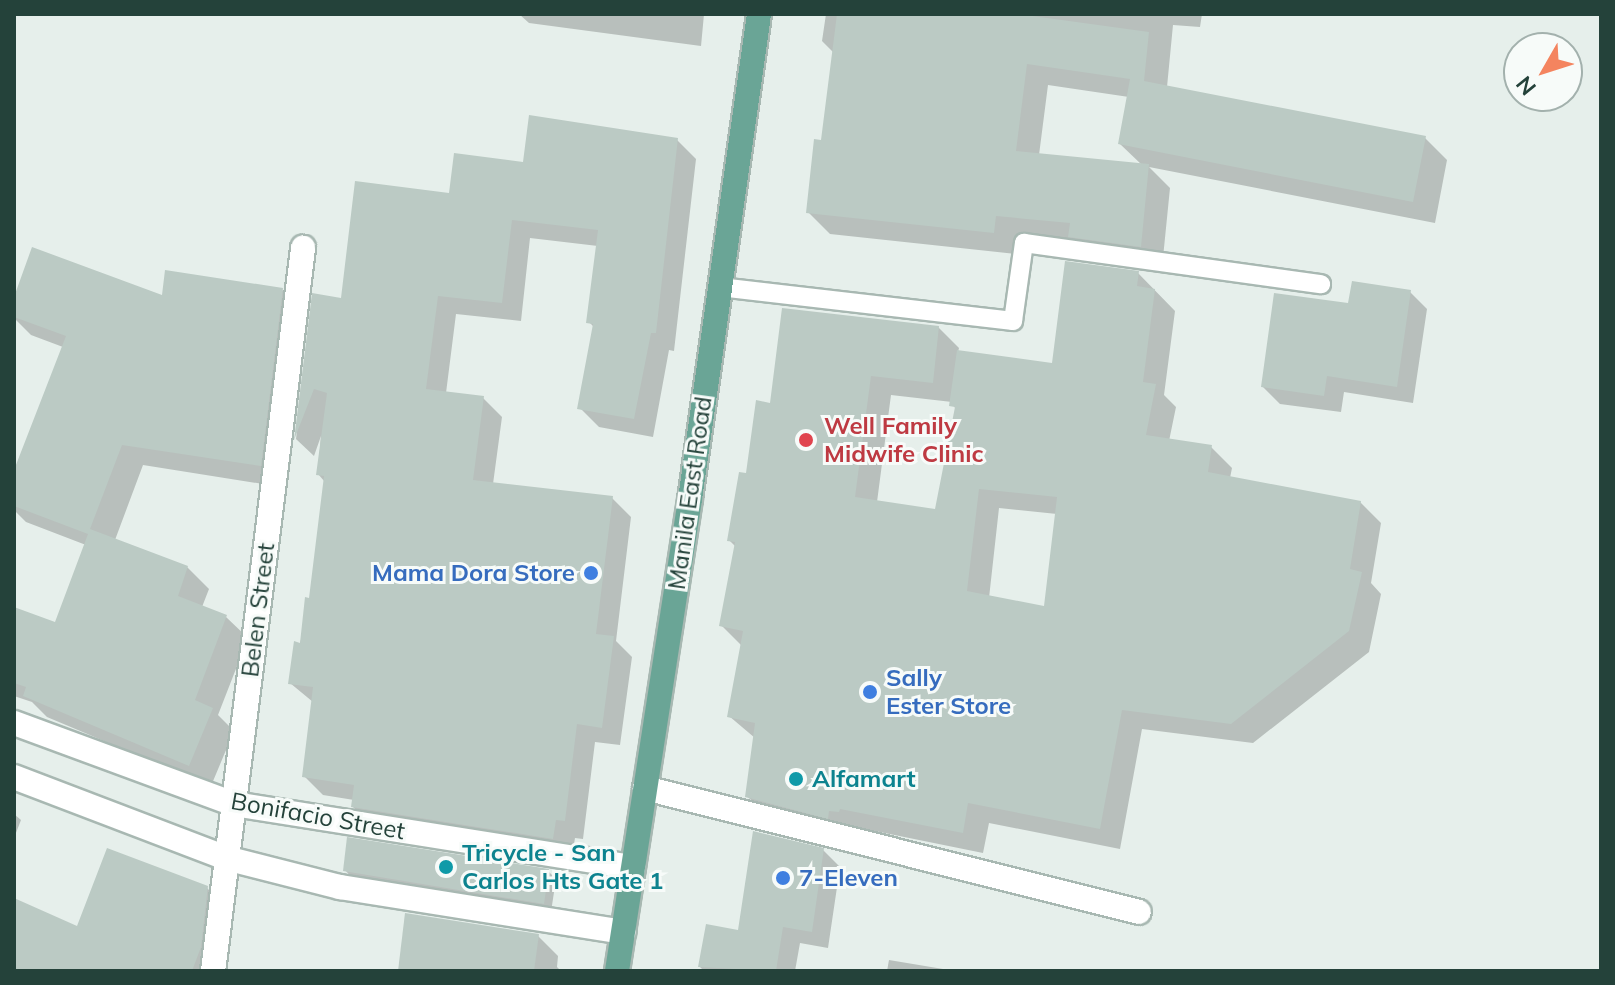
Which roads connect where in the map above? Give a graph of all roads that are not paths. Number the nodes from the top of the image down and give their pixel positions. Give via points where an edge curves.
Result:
1 (759, 14) edge
2 (303, 248) dead end
3 (1321, 284) dead end
4 (720, 287) junction
5 (14, 723) edge
6 (14, 777) edge
7 (645, 788) junction
8 (234, 804) junction
9 (226, 858) junction
10 (633, 867) junction
11 (1139, 912) dead end
12 (623, 932) junction
13 (213, 971) edge
14 (617, 971) edge

1 - 4 main road, Manila East Road
2 - 8 street, Belen Street
3 - 4 lane via 1024,243 1013,321
4 - 7 main road, Manila East Road
5 - 8 street, Bonifacio Street
6 - 9 street
7 - 10 main road, Manila East Road
7 - 11 street
8 - 9 street, Belen Street
8 - 10 street, Bonifacio Street
9 - 12 street via 340,887
9 - 13 street, Belen Street
10 - 12 main road, Manila East Road
12 - 14 main road, Manila East Road

